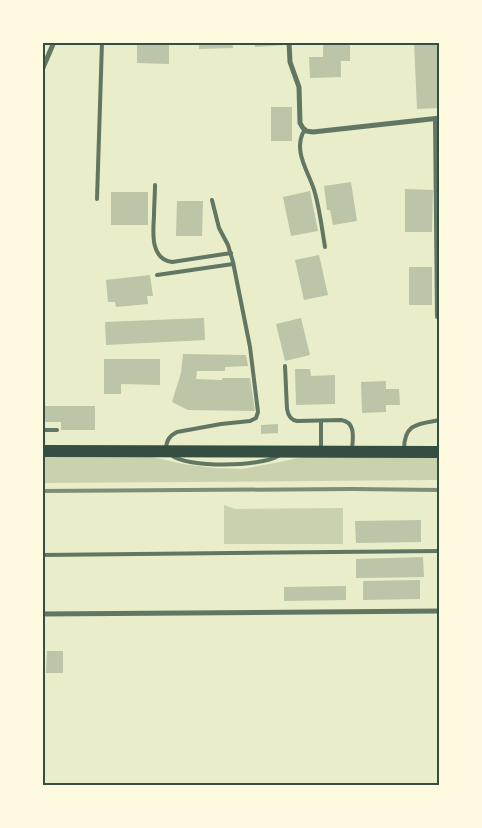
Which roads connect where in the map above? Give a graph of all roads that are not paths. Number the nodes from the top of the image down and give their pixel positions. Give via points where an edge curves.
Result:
1 (54, 42) edge
2 (102, 42) edge
3 (289, 42) edge
4 (42, 70) edge
5 (437, 118) edge
6 (305, 129) junction
7 (155, 184) dead end
8 (97, 199) dead end
9 (212, 200) dead end
10 (325, 247) dead end
11 (230, 253) junction
12 (233, 264) junction
13 (157, 275) dead end
14 (437, 317) dead end
15 (285, 366) dead end
16 (440, 420) edge
17 (321, 421) junction
18 (42, 430) edge
19 (57, 430) dead end
20 (42, 451) edge
21 (166, 451) junction
22 (321, 452) junction
23 (352, 452) junction
24 (404, 452) junction
25 (440, 452) edge
26 (440, 551) edge
27 (42, 555) edge
28 (440, 611) edge
29 (42, 614) edge

1 - 4 street
2 - 8 lane
3 - 6 street via 290,62 299,87 299,119
5 - 6 street via 313,132
5 - 14 lane
6 - 10 lane via 301,152 315,193
7 - 11 lane via 153,240 162,258 172,262
9 - 11 lane
11 - 12 lane
12 - 13 lane
12 - 21 lane via 252,357 258,414 250,422 177,432 168,439
15 - 17 lane via 287,409 291,419
16 - 24 lane via 410,429 405,436
17 - 22 lane
17 - 23 lane via 348,422 353,433
18 - 19 lane
20 - 21 main road
21 - 22 main road
22 - 23 main road
23 - 24 main road
24 - 25 main road
26 - 27 lane
28 - 29 street

